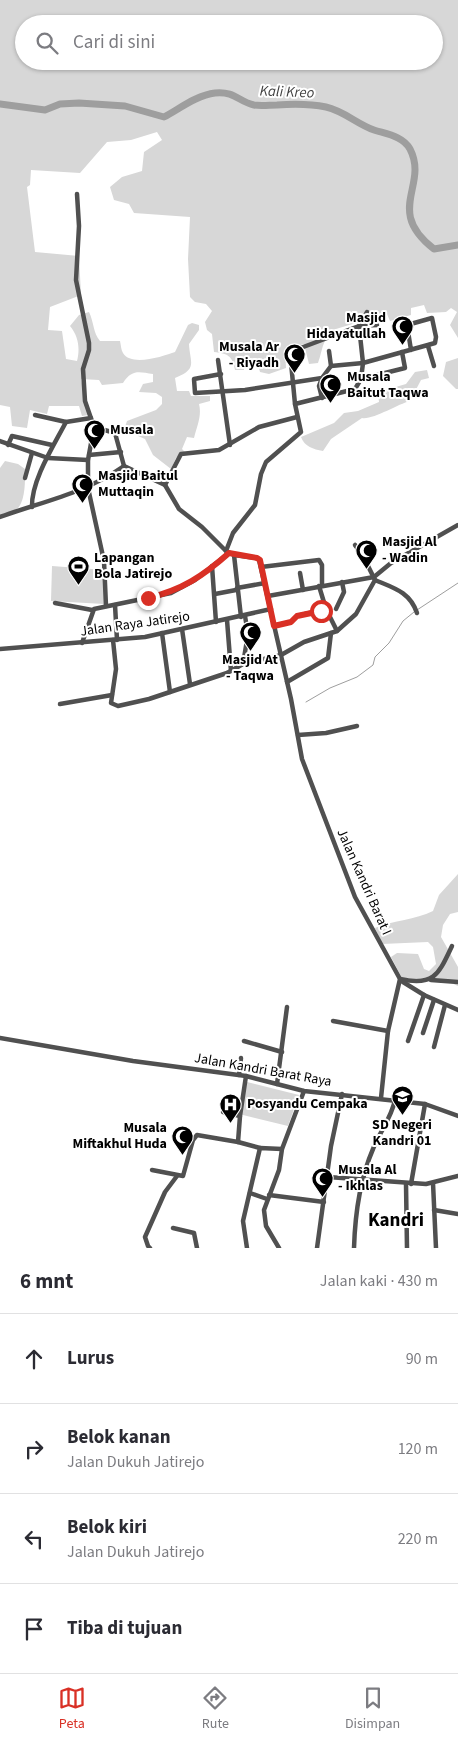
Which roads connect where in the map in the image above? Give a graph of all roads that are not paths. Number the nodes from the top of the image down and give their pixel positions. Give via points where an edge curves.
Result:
1 (77, 194) dead end
2 (367, 312) dead end
3 (377, 325) dead end
4 (359, 326) junction
5 (428, 346) junction
6 (330, 350) dead end
7 (411, 350) junction
8 (402, 352) junction
9 (218, 360) dead end
10 (362, 363) junction
11 (331, 366) junction
12 (434, 366) dead end
13 (221, 374) junction
14 (322, 378) junction
15 (361, 379) junction
16 (292, 383) junction
17 (222, 391) junction
18 (322, 398) junction
19 (295, 404) junction
20 (35, 414) dead end
21 (297, 417) junction
22 (91, 418) junction
23 (66, 422) junction
24 (94, 427) junction
25 (0, 441) edge
26 (8, 445) junction
27 (52, 445) junction
28 (230, 445) junction
29 (121, 452) junction
30 (32, 453) junction
31 (48, 458) junction
32 (89, 458) junction
33 (124, 466) junction
34 (25, 478) dead end
35 (165, 485) junction
36 (88, 488) junction
37 (32, 507) junction
38 (0, 517) edge
39 (458, 525) edge
40 (355, 545) dead end
41 (227, 552) junction
42 (234, 555) junction
43 (212, 566) junction
44 (261, 567) junction
45 (300, 573) dead end
46 (375, 578) junction
47 (342, 582) junction
48 (265, 583) junction
49 (320, 586) junction
50 (237, 589) junction
51 (302, 590) junction
52 (215, 594) junction
53 (268, 596) junction
54 (55, 603) dead end
55 (115, 605) junction
56 (106, 606) junction
57 (271, 609) junction
58 (326, 609) junction
59 (336, 609) dead end
60 (92, 610) junction
61 (416, 611) dead end
62 (243, 616) junction
63 (227, 620) junction
64 (216, 622) junction
65 (274, 626) junction
66 (182, 629) junction
67 (334, 632) junction
68 (162, 633) junction
69 (115, 640) junction
70 (82, 643) junction
71 (0, 649) edge
72 (281, 655) junction
73 (243, 664) junction
74 (231, 671) junction
75 (288, 682) junction
76 (190, 684) junction
77 (170, 692) junction
78 (112, 695) junction
79 (60, 704) dead end
80 (357, 726) dead end
81 (298, 735) junction
82 (452, 946) dead end
83 (400, 980) junction
84 (430, 980) junction
85 (458, 982) edge
86 (424, 995) junction
87 (434, 1000) junction
88 (445, 1005) junction
89 (287, 1007) dead end
90 (458, 1010) edge
91 (333, 1020) dead end
92 (388, 1031) junction
93 (423, 1033) dead end
94 (0, 1038) edge
95 (244, 1041) dead end
96 (408, 1041) dead end
97 (434, 1047) dead end
98 (282, 1052) junction
99 (241, 1058) dead end
100 (239, 1075) junction
101 (246, 1076) junction
102 (277, 1084) junction
103 (304, 1091) junction
104 (342, 1094) junction
105 (381, 1098) junction
106 (395, 1100) junction
107 (425, 1104) junction
108 (223, 1112) dead end
109 (240, 1116) junction
110 (458, 1116) edge
111 (238, 1142) junction
112 (260, 1148) junction
113 (282, 1148) junction
114 (152, 1170) dead end
115 (177, 1176) junction
116 (458, 1176) edge
117 (328, 1177) junction
118 (363, 1179) junction
119 (433, 1183) junction
120 (409, 1184) junction
121 (250, 1193) junction
122 (268, 1197) junction
123 (324, 1202) junction
124 (434, 1210) junction
125 (458, 1214) edge
126 (174, 1228) dead end
127 (150, 1248) edge
128 (197, 1248) edge
129 (248, 1248) edge
130 (279, 1248) edge
131 (317, 1248) edge
132 (354, 1248) edge
133 (407, 1248) edge
134 (436, 1248) edge

1 - 22 street via 76,280 89,343 83,369
2 - 4 street
3 - 4 street
4 - 10 street
4 - 16 street via 292,350 289,355
5 - 7 street
5 - 7 street via 436,339 431,318 408,325
5 - 12 street
6 - 11 street
7 - 8 street
8 - 10 street
8 - 15 street via 405,368
9 - 13 street
10 - 11 street
10 - 15 street
11 - 14 street
13 - 17 street
13 - 17 street via 193,380 196,394
14 - 16 street
14 - 18 street via 319,386
15 - 18 street via 355,389
16 - 17 street
16 - 19 street
17 - 28 street
18 - 19 street
19 - 21 street
20 - 23 street
21 - 28 street via 260,427
21 - 41 street via 300,435 266,462 255,505 233,532
22 - 23 street
22 - 24 street
23 - 27 street
24 - 29 street via 115,433
24 - 32 street
25 - 26 street
26 - 27 street via 12,436
26 - 30 street
27 - 31 street
28 - 35 street via 219,450 182,454
29 - 32 street
29 - 33 street
30 - 31 street
30 - 34 street
31 - 32 street
31 - 37 street via 34,491
32 - 36 street
33 - 35 street
33 - 36 street
35 - 41 street via 179,509 202,526
36 - 37 street
36 - 56 street via 104,561
37 - 38 street
39 - 46 street via 391,563
40 - 46 street
41 - 42 street
41 - 43 street
42 - 44 street via 257,558
42 - 50 street
43 - 52 street
43 - 55 street via 195,580 171,592
44 - 48 street, Jalan Kandri Barat I
44 - 49 street via 319,560 322,565
45 - 51 street
46 - 47 street
46 - 61 street via 402,591
46 - 67 street via 356,614
47 - 49 street
47 - 59 street via 343,595
48 - 50 street
48 - 53 street, Jalan Kandri Barat I
49 - 51 street
49 - 58 street
50 - 52 street
50 - 62 street
51 - 53 street
52 - 64 street
53 - 57 street, Jalan Kandri Barat I
54 - 60 street
55 - 56 street
55 - 69 street
56 - 60 street
57 - 62 street, Jalan Raya Jatirejo
57 - 65 street, Jalan Kandri Barat I
58 - 65 street
58 - 67 street
60 - 70 street
62 - 63 street, Jalan Raya Jatirejo
62 - 73 street via 248,634
63 - 64 street, Jalan Raya Jatirejo
63 - 74 street
64 - 66 street, Jalan Raya Jatirejo
65 - 72 street, Jalan Kandri Barat I
66 - 68 street, Jalan Raya Jatirejo
66 - 76 street
67 - 72 street via 304,642
67 - 75 street via 328,658
68 - 69 street, Jalan Raya Jatirejo
68 - 77 street
69 - 70 street, Jalan Raya Jatirejo
69 - 78 street via 116,669
70 - 71 street, Jalan Raya Jatirejo
72 - 73 street
72 - 75 street, Jalan Kandri Barat I
73 - 74 street
74 - 76 street
75 - 81 street, Jalan Kandri Barat I
76 - 77 street
77 - 78 street via 118,706 111,703
78 - 79 street
80 - 81 street
81 - 83 street, Jalan Kandri Barat I via 302,759 355,897
82 - 84 street via 439,973
83 - 84 street
83 - 86 street
83 - 92 street
84 - 85 street
86 - 87 street
86 - 96 street
87 - 88 street
87 - 93 street
88 - 90 street
88 - 97 street
89 - 98 street
91 - 92 street
92 - 105 street
94 - 100 street, Jalan Kandri Barat Raya
95 - 98 street
98 - 102 street
99 - 100 street
100 - 101 street, Jalan Kandri Barat Raya
101 - 102 street, Jalan Kandri Barat Raya
101 - 109 street
102 - 103 street, Jalan Kandri Barat Raya
103 - 104 street, Jalan Kandri Barat Raya
103 - 113 street
104 - 105 street, Jalan Kandri Barat Raya
104 - 117 street
105 - 106 street, Jalan Kandri Barat Raya
106 - 107 street, Jalan Kandri Barat Raya
106 - 118 street via 388,1123 372,1150
107 - 110 street, Jalan Kandri Barat Raya
107 - 120 street
108 - 109 street
109 - 111 street
111 - 112 street
111 - 115 street via 196,1136 183,1174
112 - 113 street
112 - 121 street
113 - 122 street
114 - 115 street
115 - 127 street via 165,1192 145,1237
116 - 119 street
117 - 118 street
117 - 123 street
118 - 120 street
118 - 132 street via 354,1228
119 - 120 street
119 - 124 street
120 - 133 street
121 - 122 street
121 - 129 street via 243,1221
122 - 123 street
122 - 130 street via 264,1217
123 - 131 street
124 - 125 street
124 - 134 street
126 - 128 street via 194,1233

